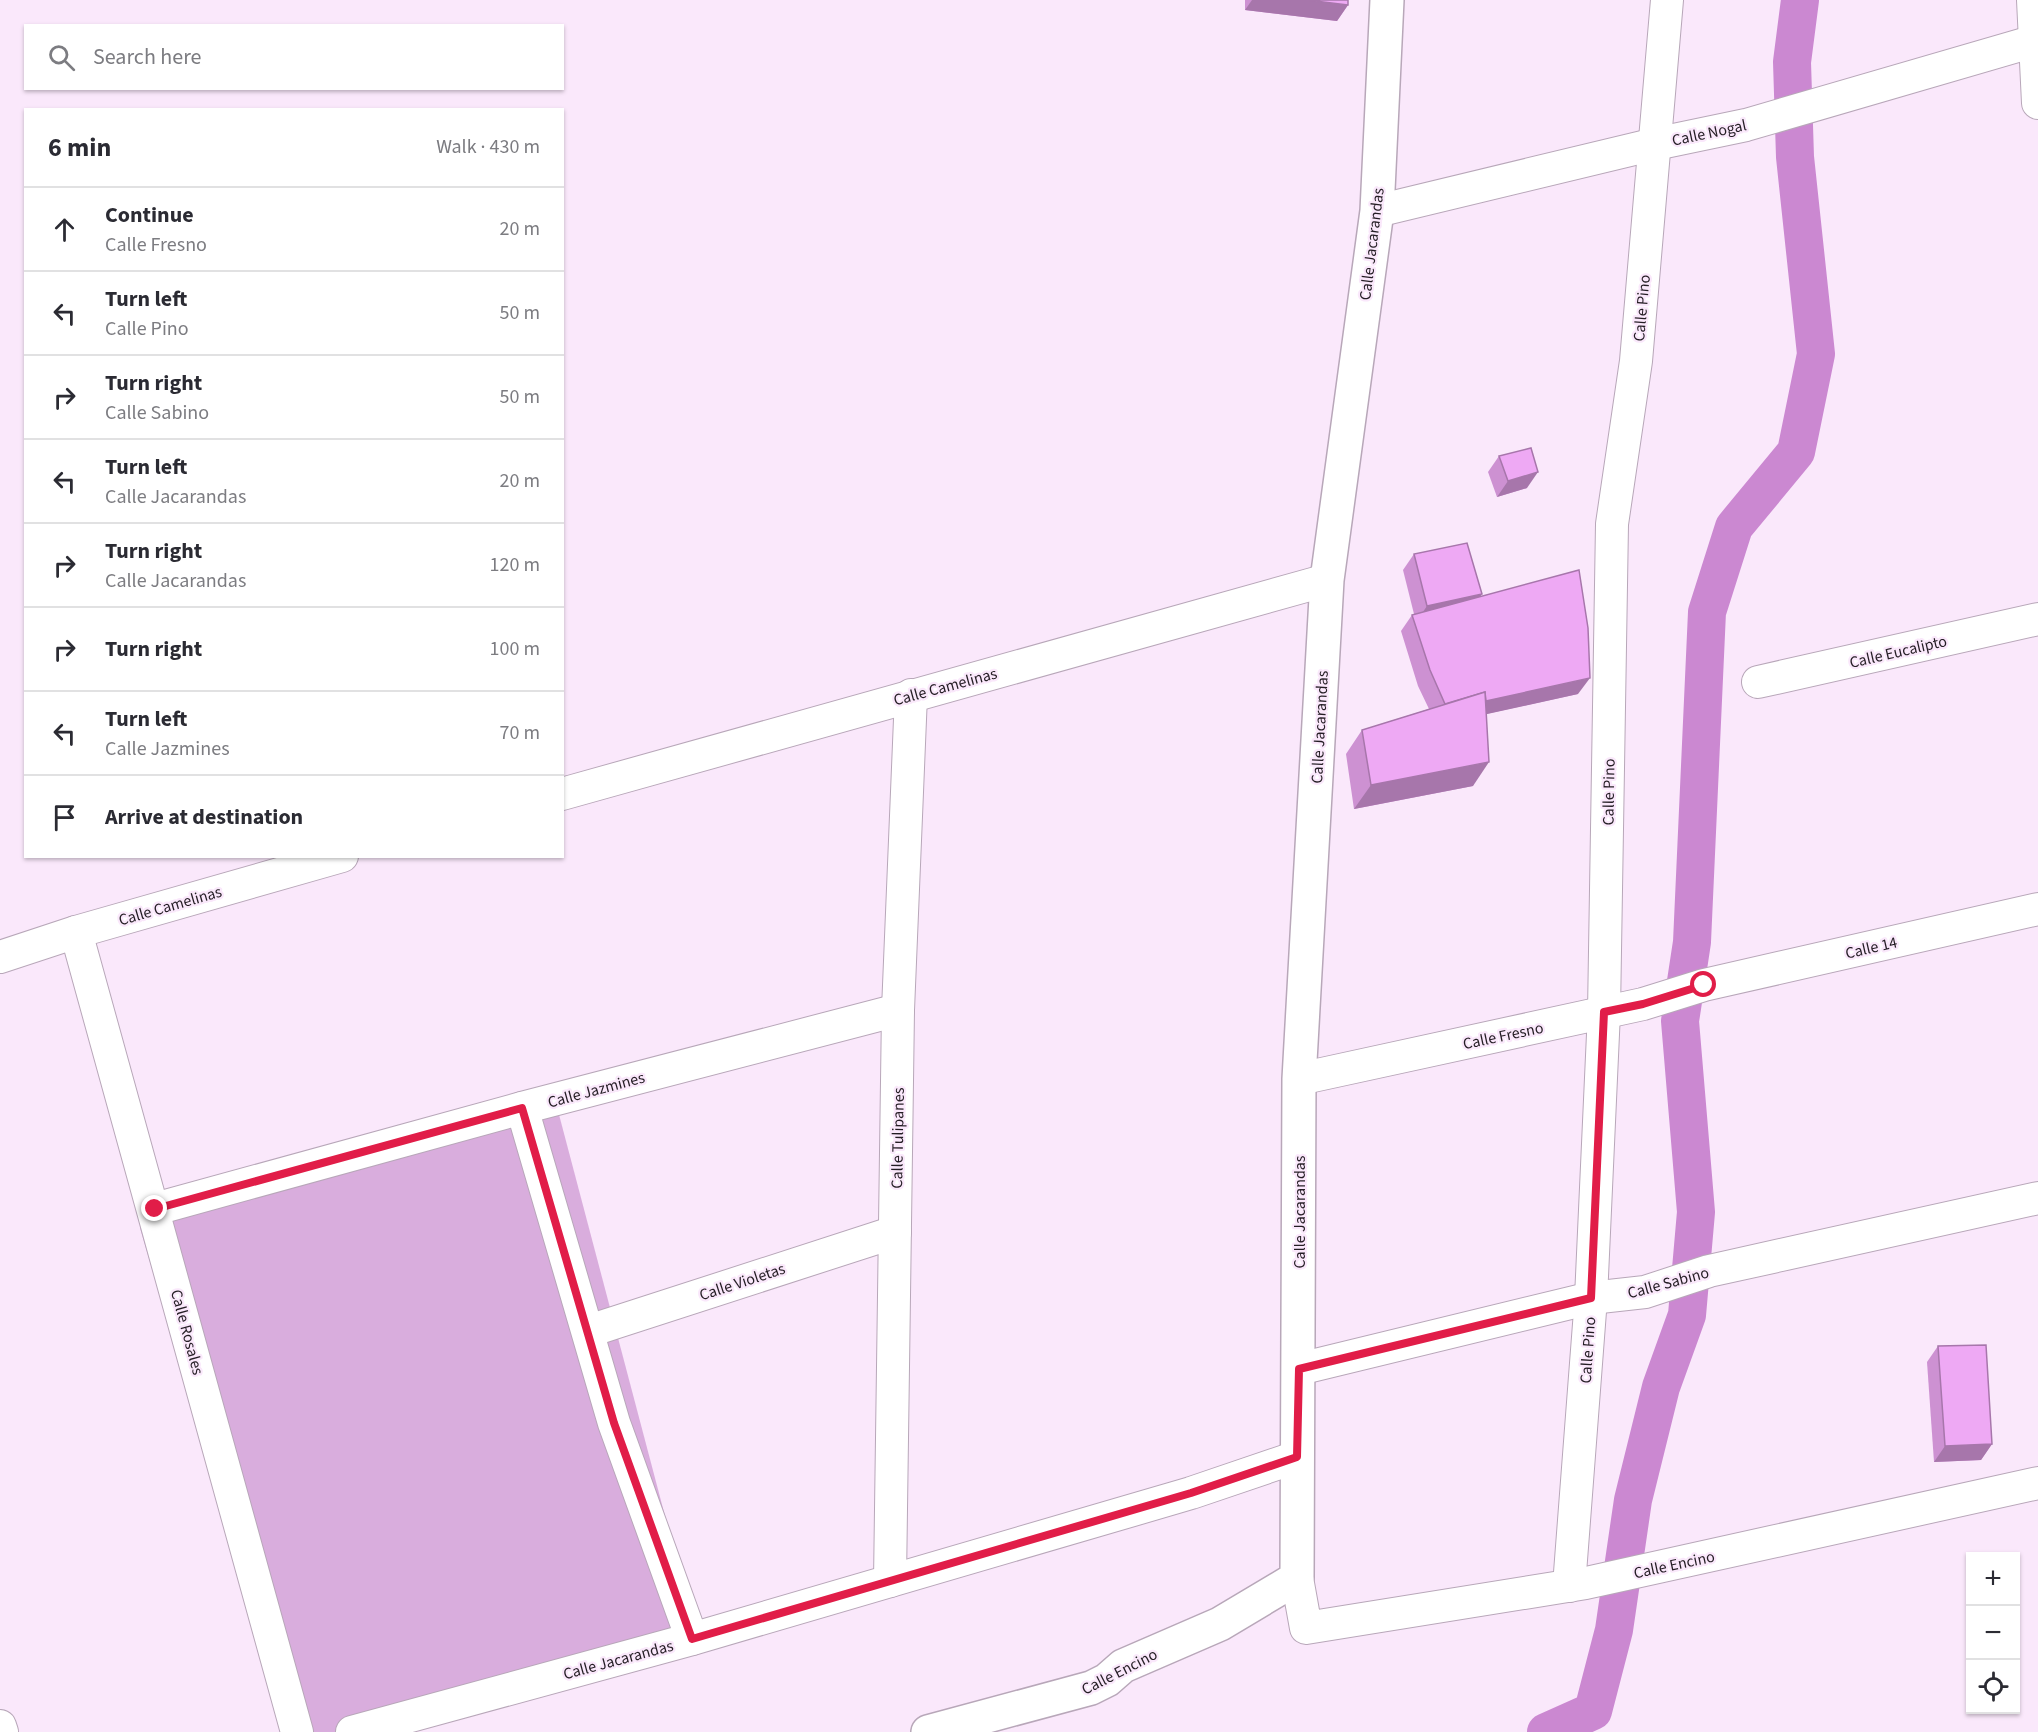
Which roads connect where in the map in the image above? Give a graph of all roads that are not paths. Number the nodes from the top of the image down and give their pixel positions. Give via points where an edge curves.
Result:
1 (1387, 0) edge
2 (1667, 0) edge
3 (2032, 0) edge
4 (2036, 40) edge
5 (2038, 103) edge
6 (1655, 144) junction
7 (1377, 211) junction
8 (1327, 580) junction
9 (2038, 619) edge
10 (1758, 682) dead end
11 (911, 695) junction
12 (564, 793) edge
13 (335, 858) edge
14 (2038, 909) edge
15 (76, 932) junction
16 (0, 957) edge
17 (1704, 985) joint
18 (898, 1010) junction
19 (1604, 1012) junction
20 (1299, 1078) junction
21 (522, 1108) junction
22 (2038, 1198) edge
23 (155, 1209) junction
24 (895, 1232) junction
25 (1591, 1298) junction
26 (589, 1330) junction
27 (1299, 1369) junction
28 (1297, 1457) junction
29 (2038, 1483) edge
30 (1297, 1578) junction
31 (890, 1581) junction
32 (1577, 1585) junction
33 (1306, 1628) joint
34 (692, 1639) junction
35 (0, 1726) edge
36 (2, 1732) edge
37 (297, 1732) edge
38 (352, 1732) edge
39 (928, 1732) edge

1 - 7 street, Calle Jacarandas
2 - 6 street, Calle Pino
3 - 4 street
4 - 5 street
4 - 6 street, Calle Nogal via 1746,125
6 - 7 street, Calle Nogal
6 - 19 street, Calle Pino via 1636,361 1612,524
7 - 8 street, Calle Jacarandas
8 - 11 street, Calle Camelinas
8 - 20 street, Calle Jacarandas
9 - 10 street, Calle Eucalipto
11 - 12 street, Calle Camelinas
11 - 18 street, Calle Tulipanes
13 - 15 street, Calle Camelinas
14 - 17 street, Calle 14
15 - 16 street, Calle Camelinas
15 - 23 street, Calle Rosales
17 - 19 street, Calle Fresno
18 - 21 street, Calle Jazmines
18 - 24 street, Calle Tulipanes
19 - 20 street, Calle Fresno
19 - 25 street, Calle Pino
20 - 27 street, Calle Jacarandas
21 - 23 street, Calle Jazmines
21 - 26 street
22 - 25 street, Calle Sabino via 1709,1271 1645,1292
23 - 37 street, Calle Rosales
24 - 26 street, Calle Violetas
24 - 31 street, Calle Tulipanes
25 - 27 street, Calle Sabino
25 - 32 street, Calle Pino
26 - 34 street via 614,1423
27 - 28 street, Calle Jacarandas
28 - 30 street, Calle Jacarandas
28 - 31 street, Calle Jacarandas via 1191,1493
29 - 32 street, Calle Encino
30 - 33 street, Calle Jacarandas
30 - 39 street, Calle Encino via 1220,1624 1123,1666 1091,1688
31 - 34 street, Calle Jacarandas
32 - 33 street, Calle Encino
34 - 38 street, Calle Jacarandas
35 - 36 street

